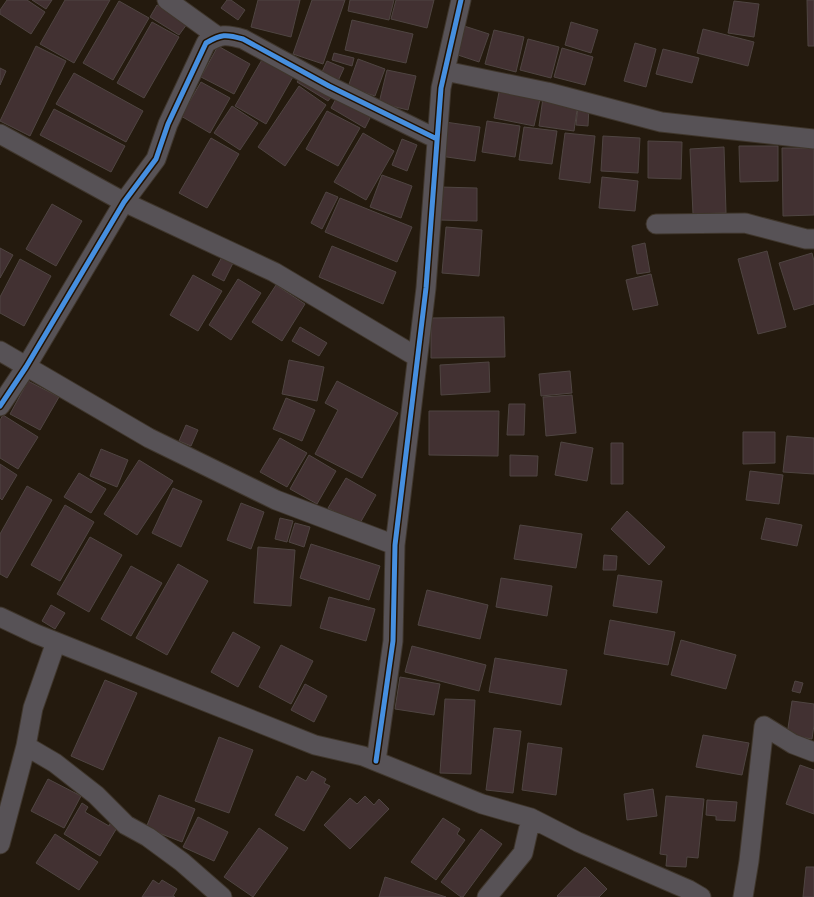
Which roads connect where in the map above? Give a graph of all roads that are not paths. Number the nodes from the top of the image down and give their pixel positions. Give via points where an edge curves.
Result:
1 (167, 0) edge
2 (461, 0) edge
3 (217, 36) junction
4 (445, 71) junction
5 (0, 134) edge
6 (437, 139) junction
7 (814, 139) edge
8 (124, 202) junction
9 (656, 224) dead end
10 (814, 239) edge
11 (0, 351) edge
12 (418, 357) junction
13 (26, 367) junction
14 (0, 406) edge
15 (395, 545) junction
16 (0, 617) edge
17 (56, 642) junction
18 (26, 746) junction
19 (814, 752) edge
20 (376, 761) junction
21 (531, 818) junction
22 (0, 844) edge
23 (222, 897) edge
24 (486, 897) edge
25 (701, 897) edge
26 (742, 897) edge

1 - 3 street
2 - 4 street
3 - 6 street via 229,34 243,38 328,86
3 - 8 street via 206,43 168,124 156,158
4 - 6 street
4 - 7 street via 547,92 661,122
5 - 8 street
6 - 12 street
8 - 12 street via 274,272
8 - 13 street
9 - 10 street via 745,223
11 - 13 street
12 - 15 street
13 - 14 street
13 - 15 street via 149,438 276,500
15 - 20 street via 393,641
16 - 17 street
17 - 18 street via 33,708
17 - 20 street via 315,744
18 - 22 street
18 - 23 street via 55,763 96,795 126,825 182,862
19 - 26 street via 793,744 764,726
20 - 21 street via 482,804
21 - 24 street via 523,853
21 - 25 street

